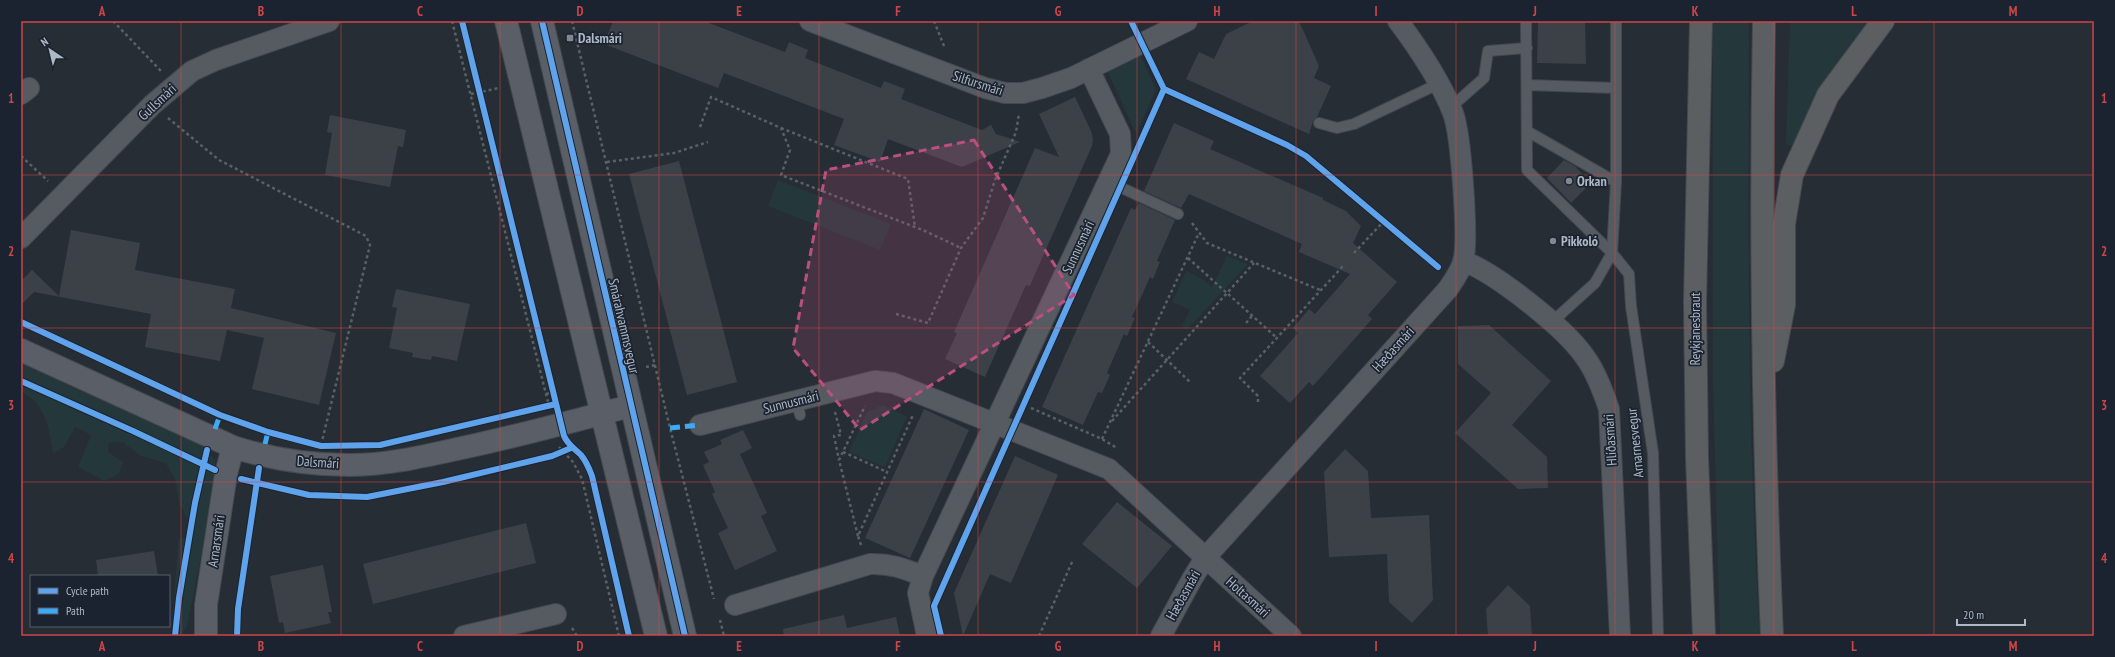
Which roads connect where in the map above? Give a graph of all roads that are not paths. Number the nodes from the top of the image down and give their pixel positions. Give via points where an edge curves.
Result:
1 (329, 21) edge
2 (506, 21) edge
3 (542, 21) edge
4 (810, 21) edge
5 (1187, 21) edge
6 (1398, 21) edge
7 (1526, 21) edge
8 (1616, 21) edge
9 (1701, 21) edge
10 (1764, 21) edge
11 (1883, 21) edge
12 (1527, 48) junction
13 (1089, 69) junction
14 (1438, 84) junction
15 (1527, 85) junction
16 (1616, 88) junction
17 (1450, 108) junction
18 (1319, 123) dead end
19 (1527, 131) junction
20 (1109, 182) junction
21 (1616, 182) junction
22 (1178, 214) dead end
23 (21, 238) edge
24 (1612, 253) junction
25 (1463, 261) junction
26 (1552, 322) junction
27 (21, 350) edge
28 (1764, 403) junction
29 (630, 406) junction
30 (601, 414) junction
31 (995, 423) junction
32 (700, 425) dead end
33 (233, 447) junction
34 (1205, 558) junction
35 (924, 576) junction
36 (735, 605) dead end
37 (556, 614) dead end
38 (206, 636) edge
39 (464, 636) edge
40 (656, 636) edge
41 (685, 636) edge
42 (928, 636) edge
43 (1161, 636) edge
44 (1291, 636) edge
45 (1620, 636) edge
46 (1658, 636) edge
47 (1704, 636) edge
48 (1772, 636) edge

1 - 23 street, Gullsmári via 192,71 152,105
2 - 30 main road
3 - 29 main road, Smárahvammsvegur
4 - 13 street, Silfursmári via 985,88 1005,93 1023,93 1042,88
5 - 13 street, Silfursmári
6 - 14 street, Hæðasmári
7 - 12 lane, Arnarnesvegur
8 - 16 lane
9 - 47 highway, Reykjanesbraut via 1695,302 1697,458
10 - 28 highway via 1761,168
11 - 28 highway via 1828,95 1792,175 1784,224 1784,305
12 - 15 lane, Arnarnesvegur
12 - 17 lane via 1488,51 1484,78
13 - 20 street, Sunnusmári via 1122,140 1121,154
14 - 17 street, Hæðasmári
14 - 18 lane via 1354,124 1337,128
15 - 16 lane
15 - 19 lane, Arnarnesvegur
16 - 21 lane
17 - 25 street, Hæðasmári via 1458,137 1466,235
19 - 21 lane
19 - 24 lane, Arnarnesvegur via 1527,170
20 - 22 lane
20 - 31 street, Sunnusmári
21 - 24 lane
24 - 26 lane via 1595,283
24 - 46 lane, Arnarnesvegur via 1629,274 1631,306 1653,453
25 - 26 street, Hlíðasmári via 1492,275
25 - 34 street, Hæðasmári via 1448,288
26 - 45 street, Hlíðasmári via 1585,356 1600,384 1609,410
27 - 33 main road, Dalsmári
28 - 48 highway
29 - 30 main road, Dalsmári
29 - 41 main road, Smárahvammsvegur
30 - 33 main road, Dalsmári via 402,461 380,463 304,463 262,456
30 - 40 main road
31 - 32 street, Sunnusmári via 885,381 875,381 798,408
31 - 34 street, Sunnusmári via 1109,469
31 - 35 street, Sunnusmári
33 - 38 main road, Arnarsmári via 226,474 206,605
34 - 43 street, Hæðasmári
34 - 44 street, Holtasmári
35 - 36 street via 898,566 882,563 866,565
35 - 42 street, Sunnusmári via 918,593
37 - 39 street

